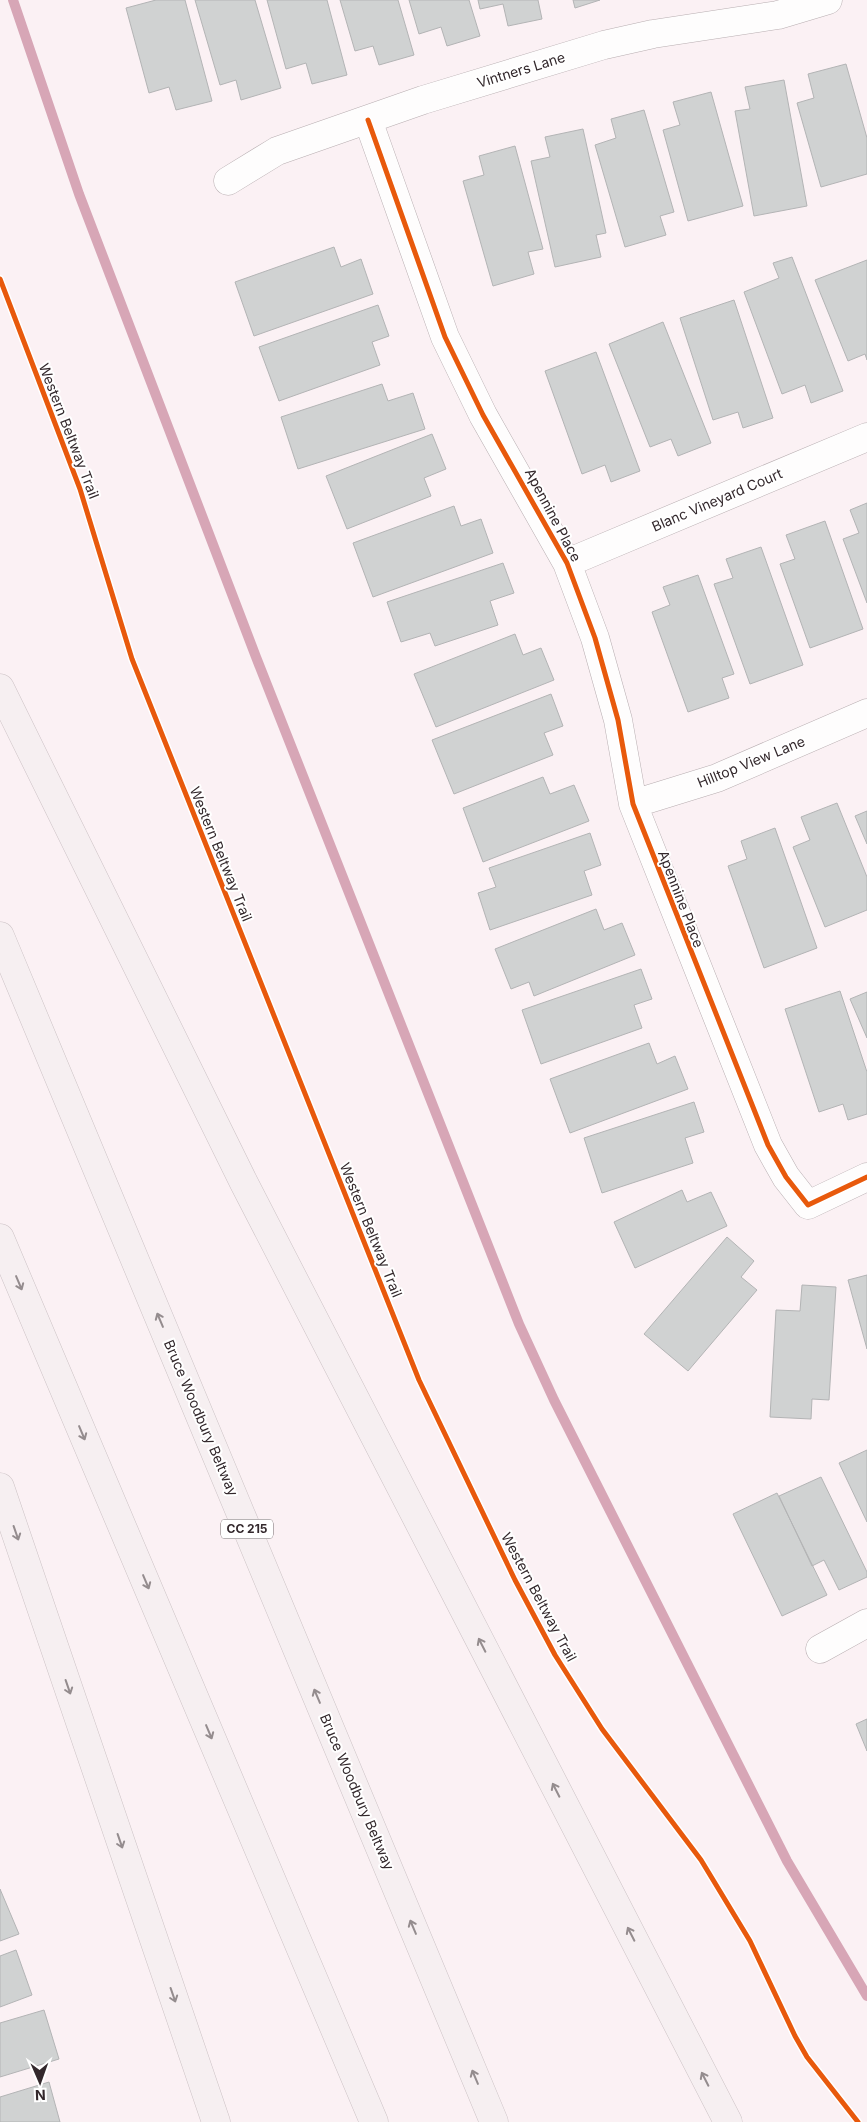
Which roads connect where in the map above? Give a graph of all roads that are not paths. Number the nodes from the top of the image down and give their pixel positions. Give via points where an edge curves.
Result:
1 (828, 0) edge
2 (368, 120) junction
3 (228, 181) dead end
4 (867, 437) edge
5 (567, 563) junction
6 (0, 688) edge
7 (867, 713) edge
8 (633, 804) junction
9 (0, 936) edge
10 (867, 1177) edge
11 (0, 1238) edge
12 (0, 1487) edge
13 (867, 1623) edge
14 (820, 1649) dead end
15 (216, 2122) edge
16 (374, 2122) edge
17 (494, 2122) edge
18 (728, 2122) edge

1 - 2 street, Vintners Lane via 778,16 653,34 604,45
2 - 3 street, Vintners Lane via 278,151
2 - 5 street, Apennine Place via 445,337 483,415
4 - 5 street, Blanc Vineyard Court
5 - 8 street, Apennine Place via 618,720
18 -> 6 highway via 248,1192
7 - 8 street, Hilltop View Lane via 717,778
8 - 10 street, Apennine Place via 755,1115 786,1177 808,1205
17 -> 9 highway, Bruce Woodbury Beltway / CC 215
11 -> 16 highway
12 -> 15 highway
13 - 14 street

